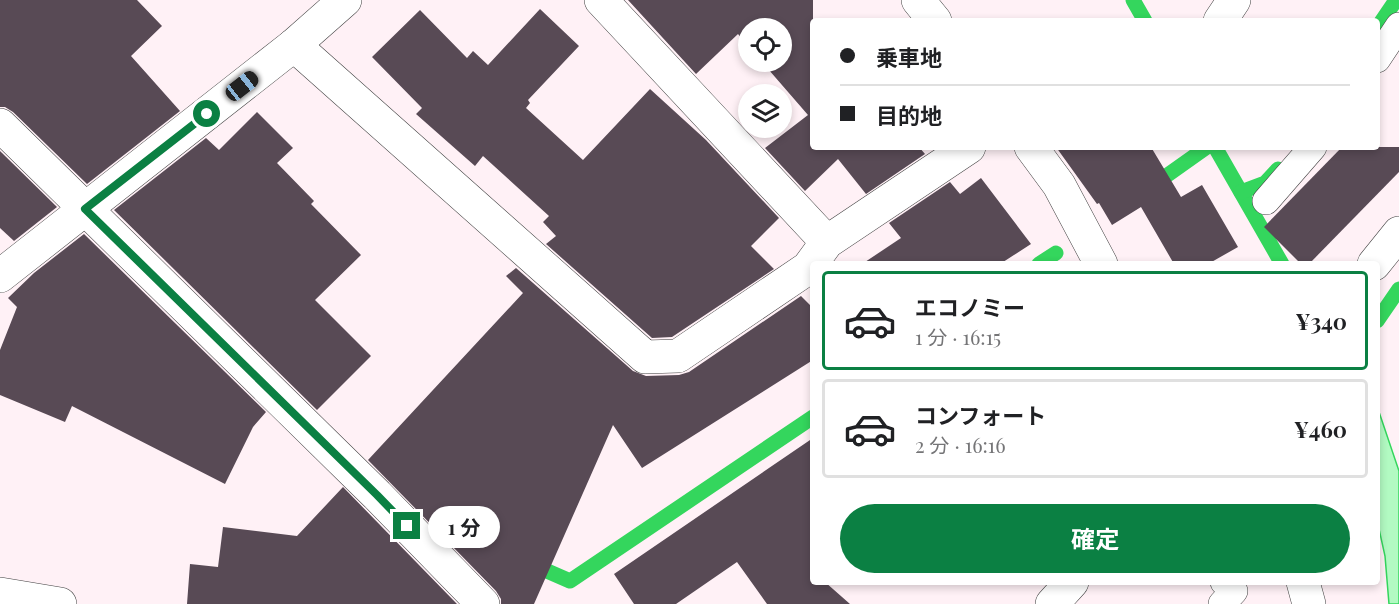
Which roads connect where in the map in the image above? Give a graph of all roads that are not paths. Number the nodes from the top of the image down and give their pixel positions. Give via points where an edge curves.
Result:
1 (345, 0) edge
2 (602, 0) edge
3 (918, 0) edge
4 (1234, 0) edge
5 (933, 18) edge
6 (1222, 18) edge
7 (1399, 26) edge
8 (294, 45) junction
9 (1380, 54) edge
10 (0, 125) edge
11 (965, 150) edge
12 (1033, 150) edge
13 (1311, 150) edge
14 (1266, 201) dead end
15 (85, 209) junction
16 (1399, 233) edge
17 (827, 242) junction
18 (813, 261) edge
19 (1099, 261) edge
20 (1376, 261) edge
21 (810, 265) edge
22 (0, 276) edge
23 (1069, 585) edge
24 (1227, 585) edge
25 (1304, 585) edge
26 (0, 594) edge
27 (60, 604) edge
28 (483, 604) edge
29 (1052, 604) edge
30 (1222, 604) edge
31 (1309, 604) edge

1 - 8 street
2 - 17 street
3 - 5 street
4 - 6 street
7 - 9 lane
8 - 15 street
8 - 21 street via 645,357 678,356
10 - 15 street
11 - 17 street
12 - 19 street via 1059,185
13 - 14 lane
15 - 22 street
15 - 28 street
16 - 20 street
17 - 18 street
23 - 29 street
24 - 30 lane via 1234,591
25 - 31 street
26 - 27 street

